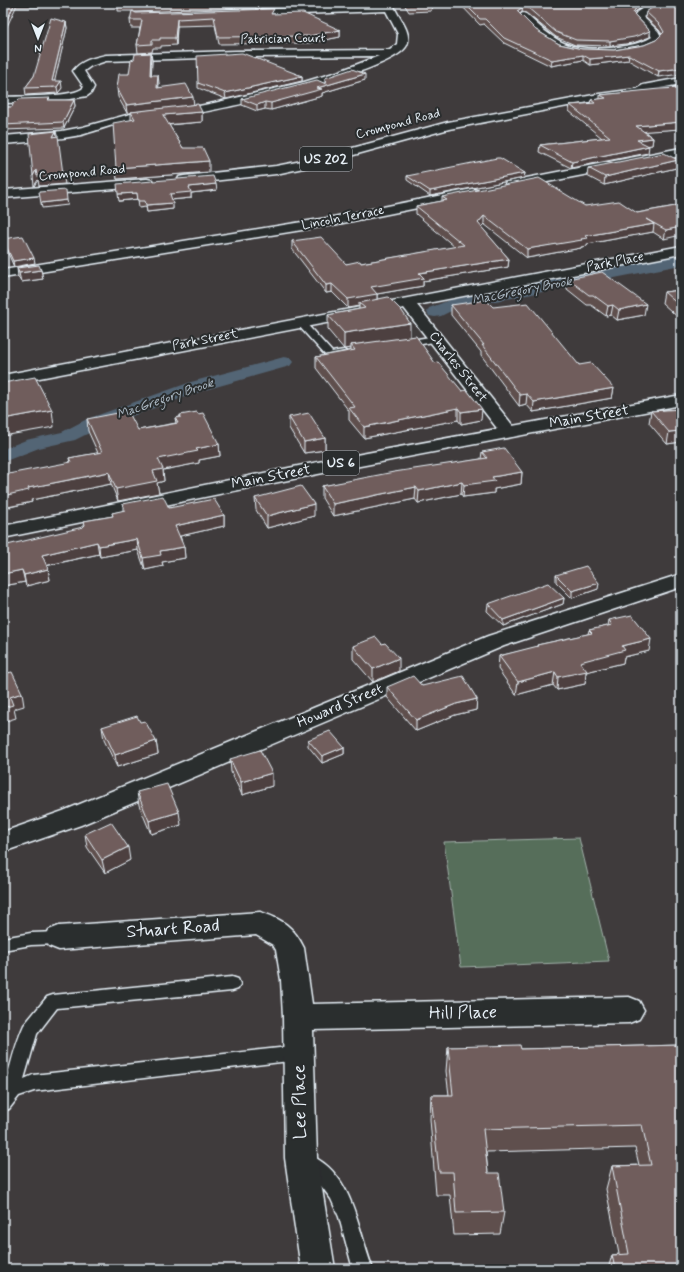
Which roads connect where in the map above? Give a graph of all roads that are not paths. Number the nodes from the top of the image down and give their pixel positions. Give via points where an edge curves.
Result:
1 (658, 3) edge
2 (388, 6) edge
3 (232, 14) edge
4 (524, 16) edge
5 (396, 53) junction
6 (681, 81) edge
7 (681, 90) edge
8 (644, 91) junction
9 (3, 100) edge
10 (3, 140) edge
11 (681, 152) edge
12 (172, 181) edge
13 (156, 182) edge
14 (4, 193) edge
15 (681, 250) edge
16 (3, 274) edge
17 (407, 302) junction
18 (300, 322) junction
19 (436, 339) junction
20 (398, 345) edge
21 (352, 352) edge
22 (3, 380) edge
23 (681, 400) edge
24 (509, 432) junction
25 (3, 532) edge
26 (681, 580) edge
27 (3, 842) edge
28 (282, 937) joint
29 (59, 938) joint
30 (3, 944) edge
31 (232, 984) dead end
32 (629, 1010) dead end
33 (298, 1017) junction
34 (299, 1053) junction
35 (8, 1097) edge
36 (301, 1158) junction
37 (362, 1268) edge
38 (318, 1269) edge

1 - 4 street via 638,17 655,34 657,38 654,42 623,49 580,50 564,47 542,33
2 - 3 street
2 - 5 street via 403,35 402,44
5 - 9 street, Patrician Court via 106,58 88,62 78,71 89,88 83,94 54,99
5 - 10 street via 368,66 239,102 181,113 134,116 66,134
6 - 8 street via 643,88
7 - 8 street, Crompond Road / US 202
8 - 12 street, Crompond Road / US 202 via 599,96 448,126 276,170
11 - 16 street, Lincoln Terrace via 333,221
13 - 14 street, Crompond Road
15 - 17 street, Park Place
17 - 18 street, Park Street
17 - 19 street, Charles Street
18 - 21 lane via 330,356
18 - 22 street, Park Street
19 - 20 lane
19 - 24 street, Charles Street
23 - 24 street, Main Street / US 6
24 - 25 street, Main Street / US 6
26 - 27 street, Howard Street via 496,641 72,818
28 - 29 street, Stuart Road via 260,923
28 - 33 street, Lee Place via 290,948
29 - 30 lane
31 - 35 lane via 53,1002 30,1030
32 - 33 street, Hill Place
33 - 34 street, Lee Place
34 - 35 lane via 33,1083
34 - 36 street, Lee Place
36 - 37 lane via 322,1173 340,1198
36 - 38 street, Lee Place

